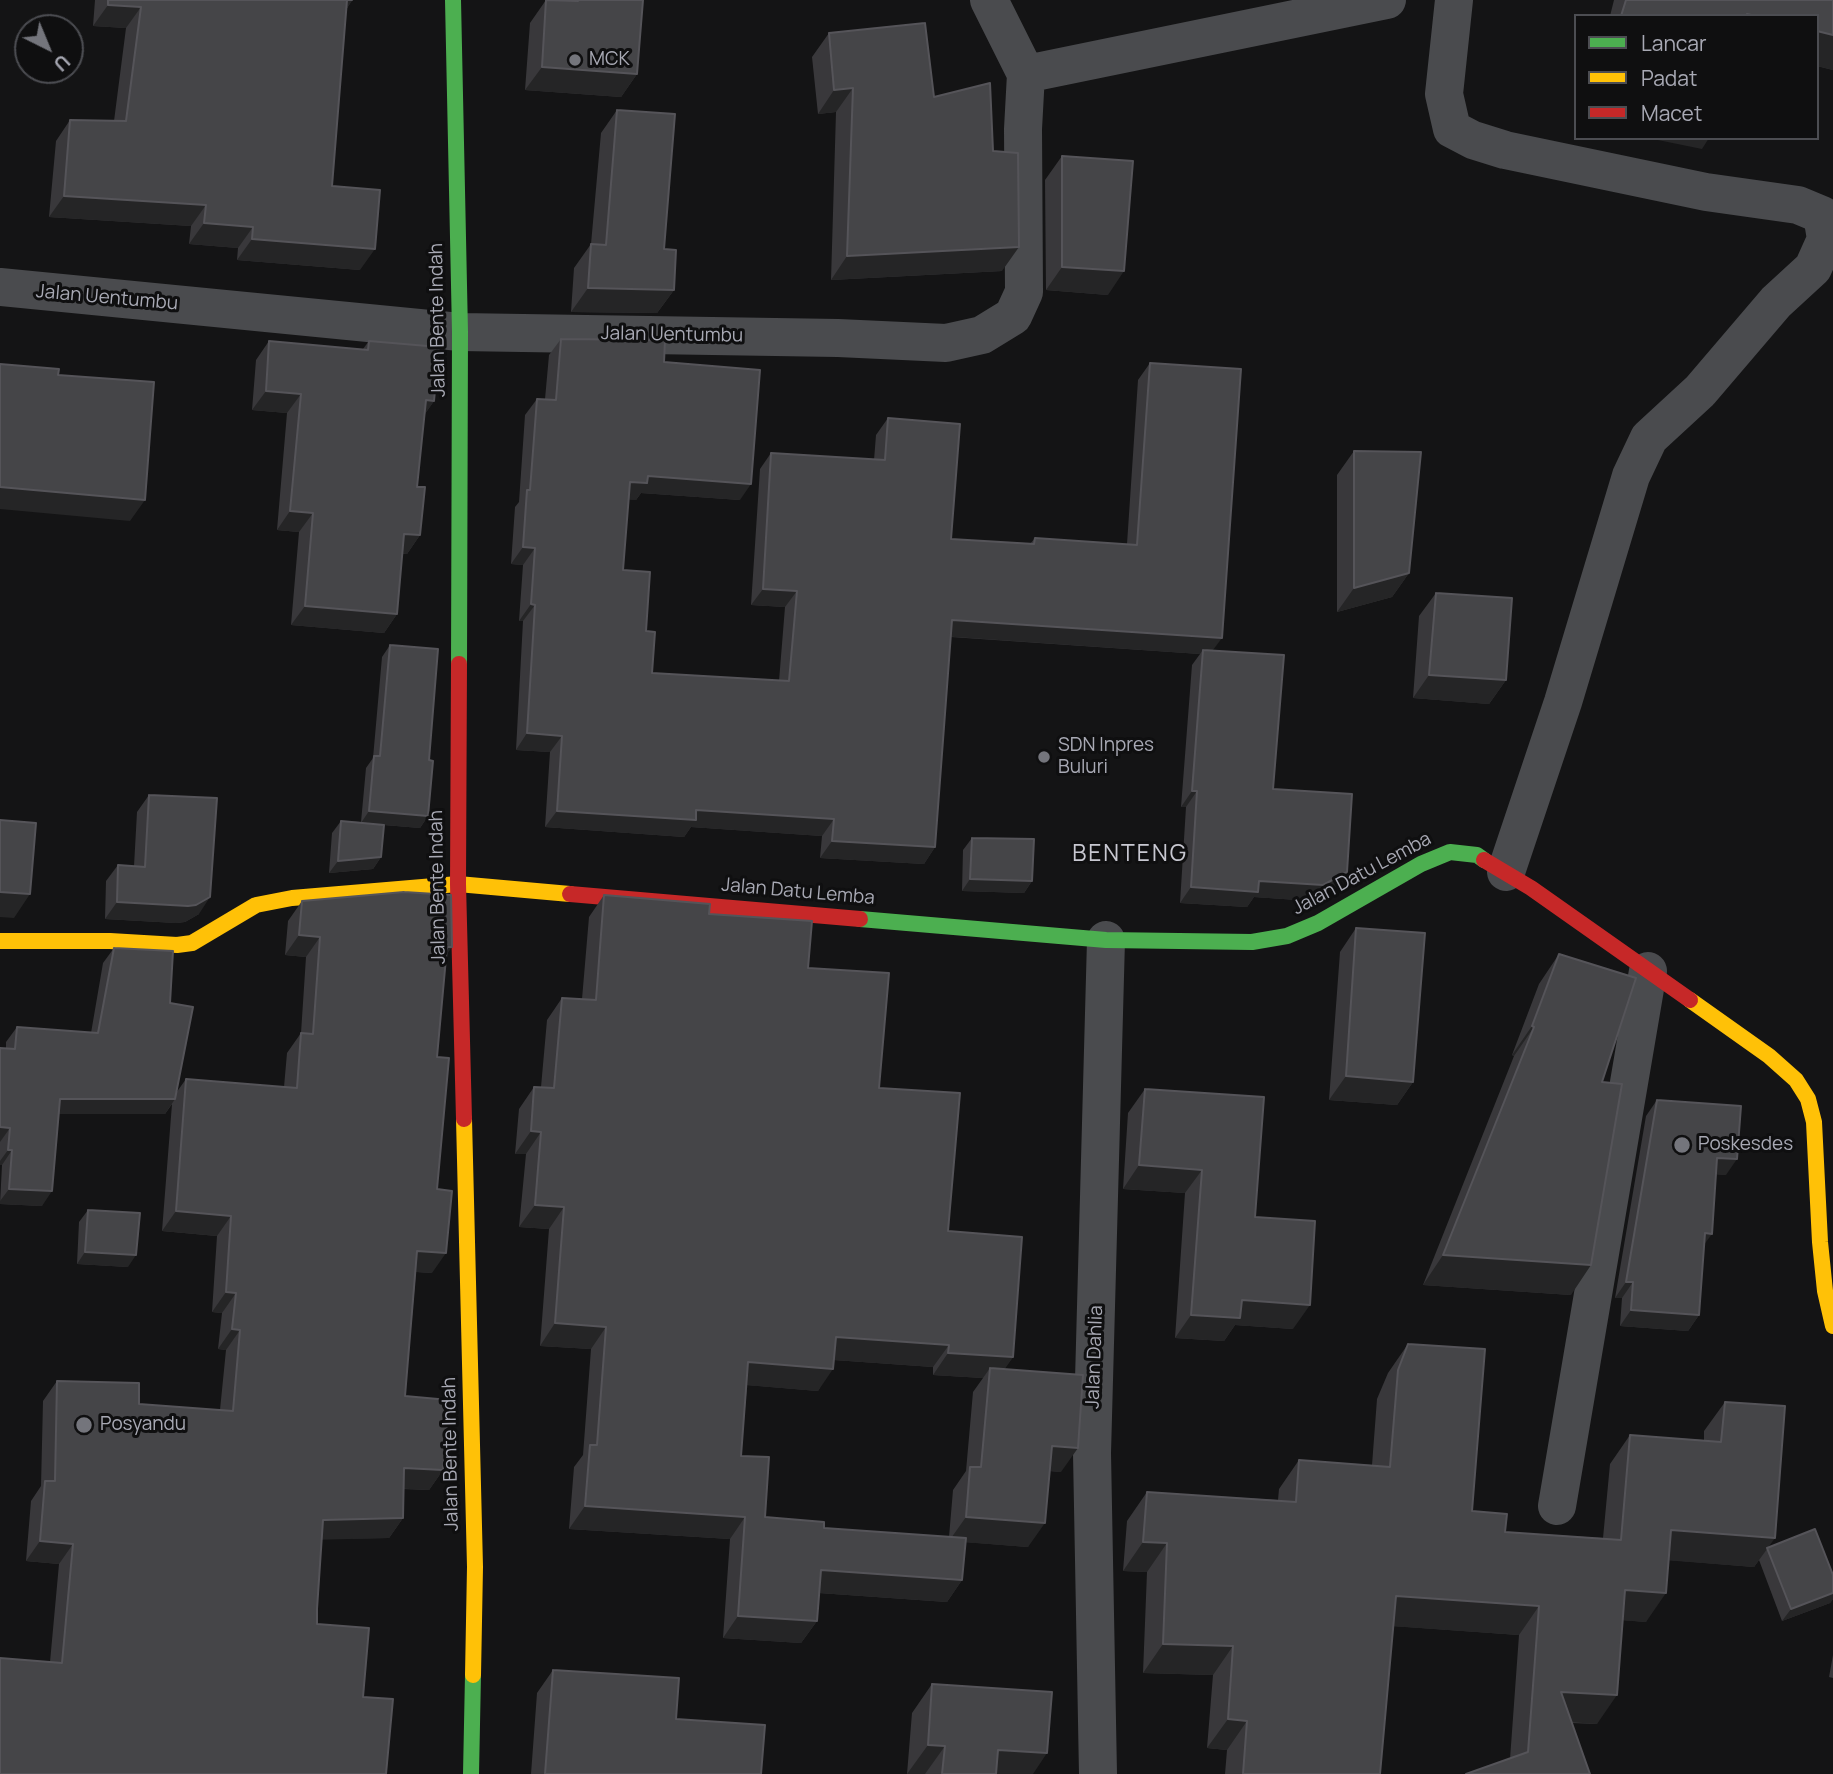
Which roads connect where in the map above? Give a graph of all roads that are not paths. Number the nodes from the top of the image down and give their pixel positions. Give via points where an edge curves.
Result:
1 (453, 0) edge
2 (989, 0) edge
3 (1387, 0) edge
4 (1454, 0) edge
5 (1026, 74) junction
6 (0, 287) edge
7 (460, 332) junction
8 (1506, 872) junction
9 (458, 884) junction
10 (1106, 940) junction
11 (0, 942) edge
12 (1648, 971) junction
13 (1833, 1326) edge
14 (1557, 1506) dead end
15 (471, 1774) edge
16 (1098, 1774) edge

1 - 7 street, Jalan Bente Indah
2 - 5 street, Jalan Uentumbu
3 - 5 street
4 - 8 street via 1444,94 1452,129 1505,150 1706,192 1798,205 1822,215 1826,239 1813,268 1776,302 1700,391 1650,438 1631,476
5 - 7 street, Jalan Uentumbu via 1024,292 1013,316 982,335 946,343
6 - 7 street, Jalan Uentumbu
7 - 9 street, Jalan Bente Indah
8 - 10 street, Jalan Datu Lemba via 1477,855 1450,852 1287,936 1252,943
8 - 12 street, Jalan Datu Lemba
9 - 10 street, Jalan Datu Lemba
9 - 11 street, Jalan Datu Lemba via 256,905 192,943 177,945
9 - 15 street, Jalan Bente Indah via 475,1567
10 - 16 street, Jalan Dahlia via 1092,1453
12 - 13 street, Jalan Datu Lemba via 1769,1056 1796,1080 1808,1099 1814,1122 1825,1291
12 - 14 street

